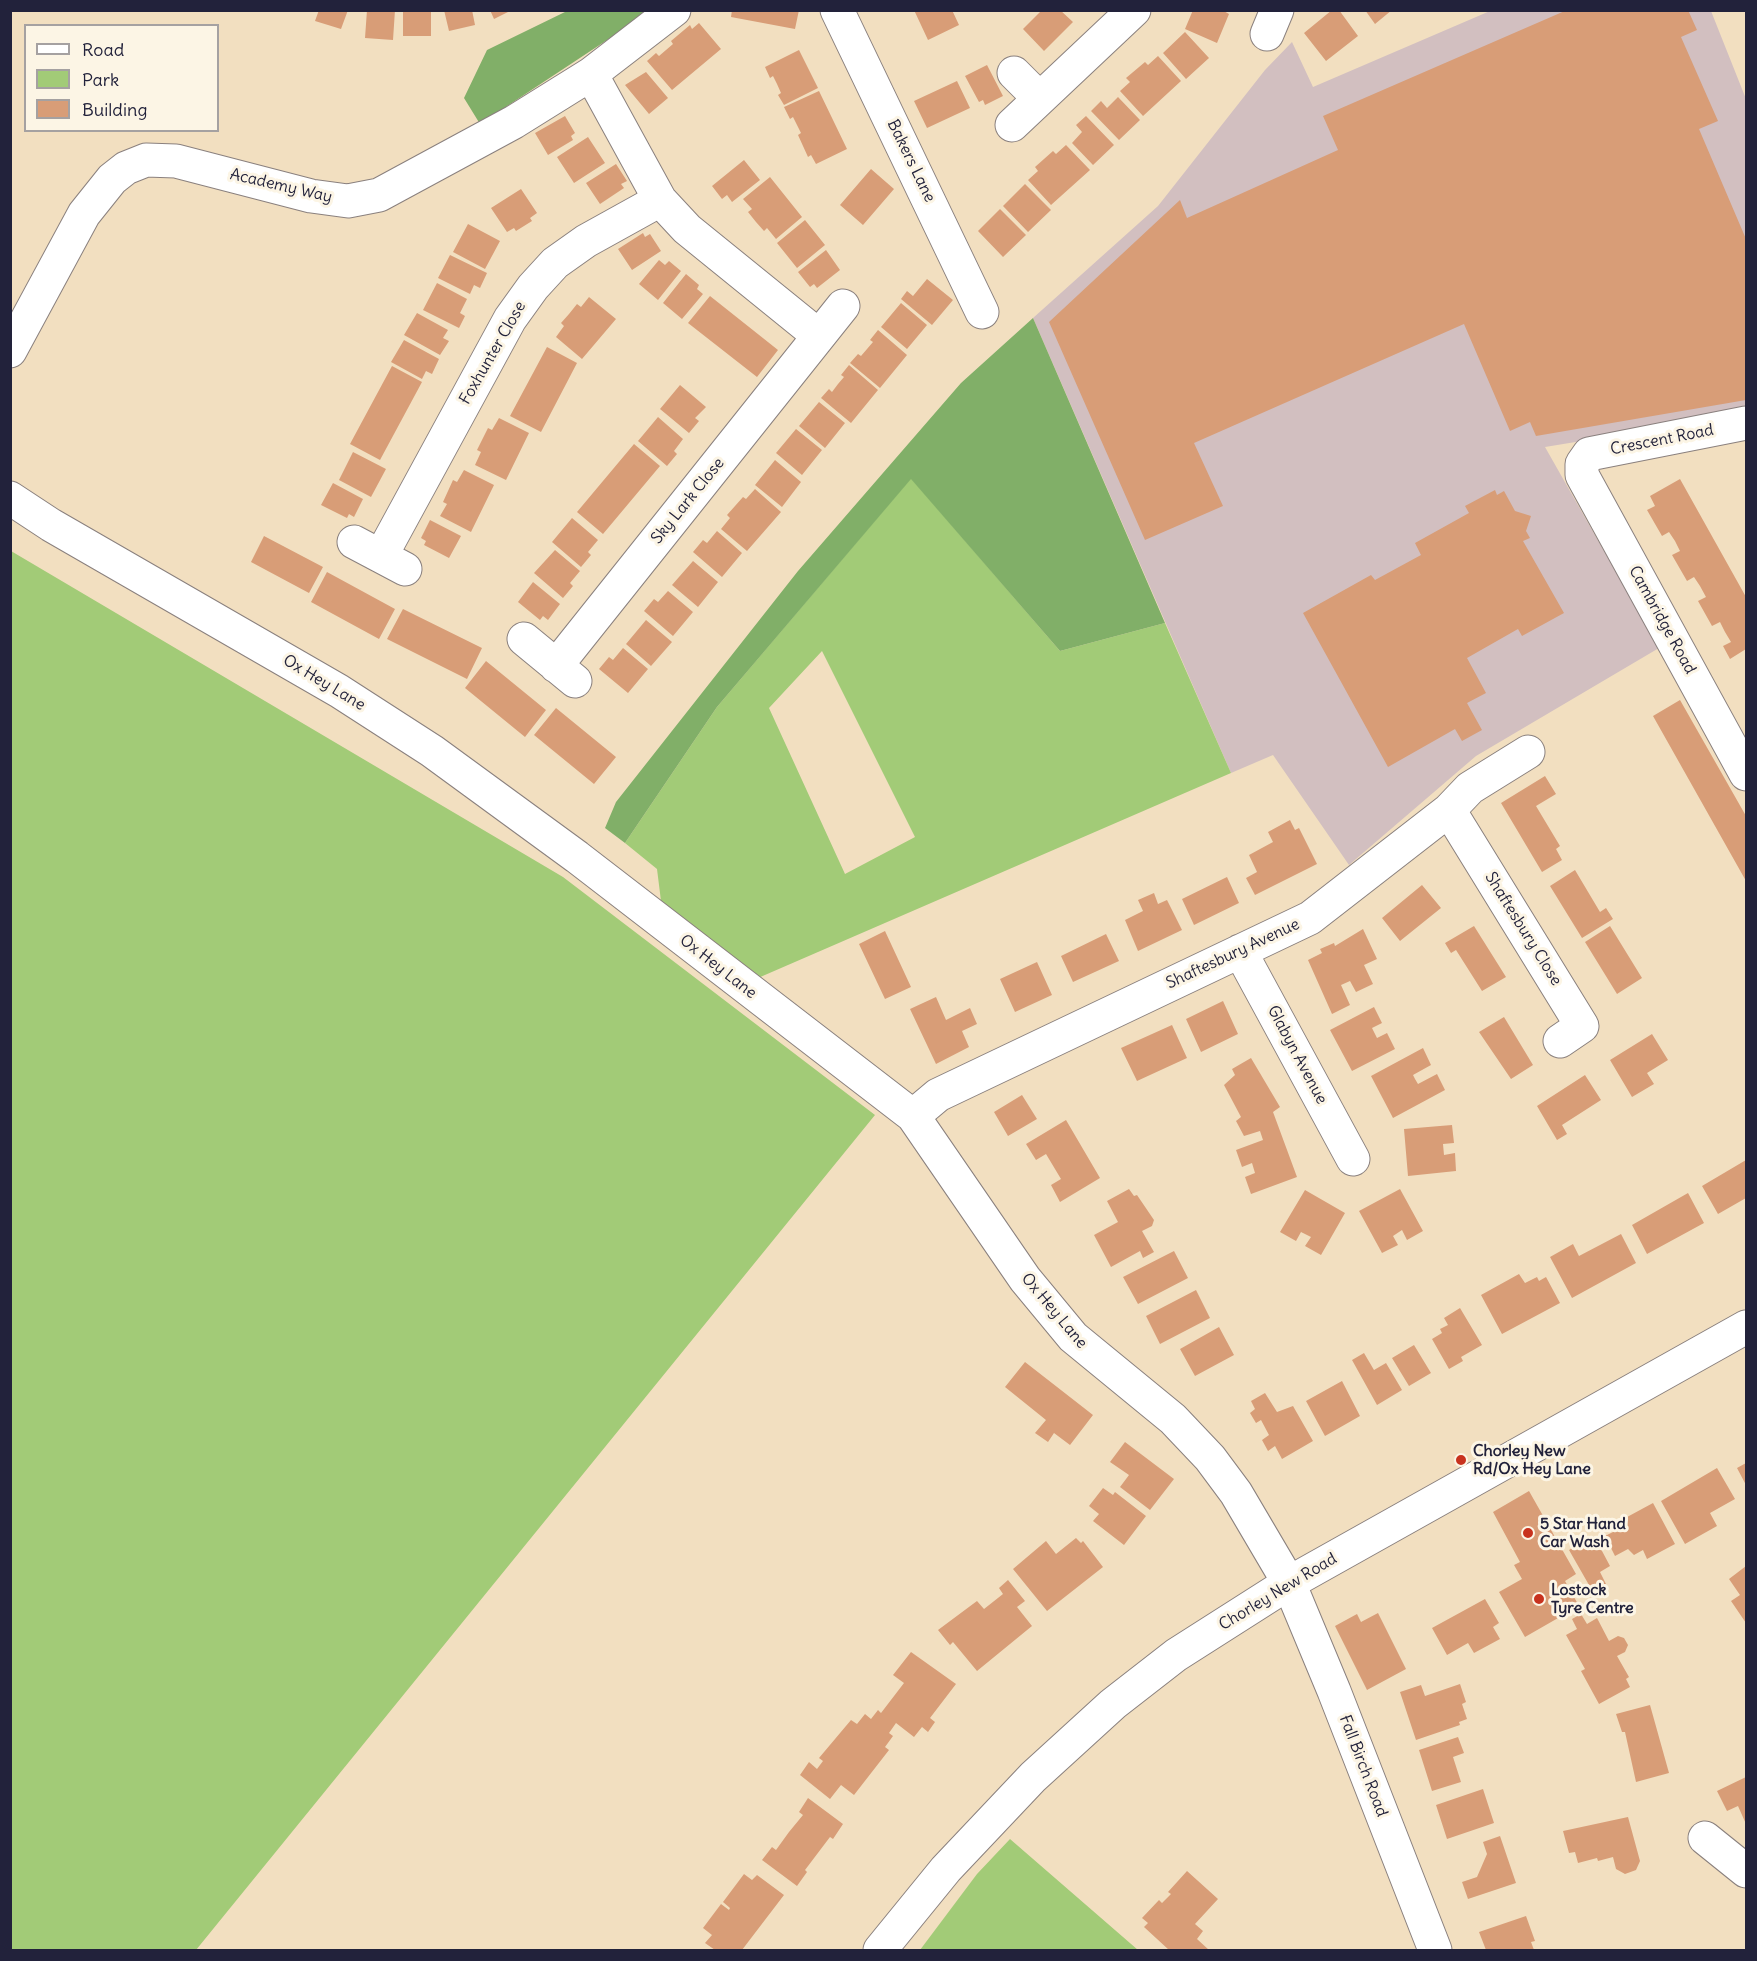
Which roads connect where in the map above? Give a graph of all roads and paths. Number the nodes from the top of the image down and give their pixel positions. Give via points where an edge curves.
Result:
1 (674, 10) edge
2 (837, 10) edge
3 (1134, 10) edge
4 (1014, 73) dead end
5 (591, 74) junction
6 (1040, 98) junction
7 (1012, 124) dead end
8 (660, 200) junction
9 (843, 306) dead end
10 (982, 312) dead end
11 (819, 336) junction
12 (10, 351) edge
13 (1746, 423) edge
14 (1582, 464) joint
15 (10, 498) edge
16 (380, 556) dead end
17 (524, 639) dead end
18 (1528, 752) dead end
19 (1746, 774) edge
20 (1449, 810) junction
21 (1240, 951) junction
22 (1560, 1041) dead end
23 (913, 1116) junction
24 (1353, 1159) dead end
25 (1746, 1327) edge
26 (1289, 1583) junction
27 (880, 1950) edge
28 (1435, 1950) edge

1 - 5 main road, Academy Way
2 - 10 main road, Bakers Lane
3 - 6 main road
4 - 6 main road
5 - 8 main road
5 - 12 main road, Academy Way via 485,140 379,195 348,201 311,196 176,161 146,160 126,168 84,214
6 - 7 main road
8 - 11 main road via 687,230
8 - 16 main road, Foxhunter Close via 585,242 555,263 532,287 510,319
9 - 11 main road, Sky Lark Close
11 - 17 main road, Sky Lark Close via 565,673
13 - 14 main road, Crescent Road via 1589,454
14 - 19 main road, Cambridge Road via 1582,475
15 - 23 main road, Ox Hey Lane via 339,691 432,752 577,857
18 - 20 main road, Shaftesbury Avenue via 1470,788
20 - 21 main road, Shaftesbury Avenue via 1310,918
20 - 22 main road, Shaftesbury Close via 1582,1026
21 - 23 main road, Shaftesbury Avenue via 938,1095
21 - 24 main road, Glabyn Avenue
23 - 26 main road, Ox Hey Lane via 1025,1279 1073,1337 1173,1419 1210,1458 1236,1493
25 - 26 main road, Chorley New Road
26 - 27 main road, Chorley New Road via 1176,1655 1105,1711 1033,1777 962,1852
26 - 28 main road, Fall Birch Road

